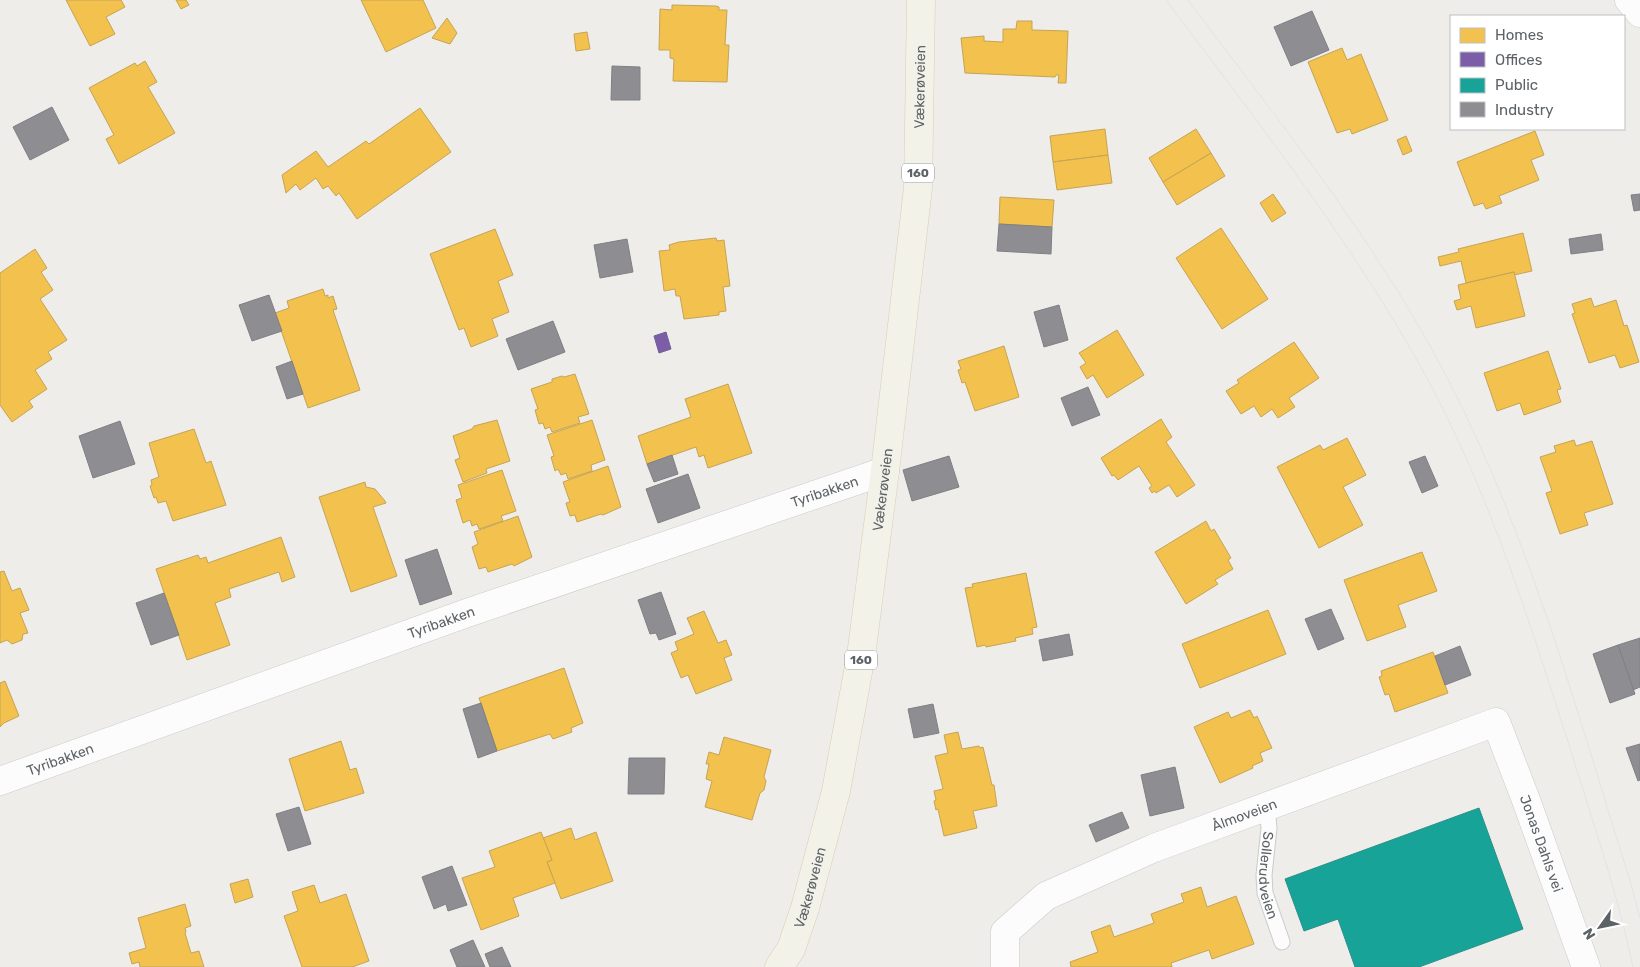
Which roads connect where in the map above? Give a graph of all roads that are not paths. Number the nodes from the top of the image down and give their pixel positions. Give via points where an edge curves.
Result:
1 (921, 0) edge
2 (1629, 0) edge
3 (1640, 13) edge
4 (885, 471) junction
5 (1496, 722) joint
6 (0, 781) edge
7 (1267, 806) junction
8 (1282, 942) dead end
9 (779, 967) edge
10 (1005, 967) edge
11 (1586, 967) edge

1 - 4 main road, Vækerøveien / 160 via 918,188
2 - 3 street
4 - 6 street, Tyribakken via 467,613
4 - 9 main road, Vækerøveien / 160 via 861,656 836,791 804,913 791,949
5 - 7 street, Ålmoveien
5 - 11 street, Jonas Dahls vei
7 - 8 lane, Sollerudveien via 1270,828 1265,893
7 - 10 street, Ålmoveien via 1154,848 1046,896 1005,932

